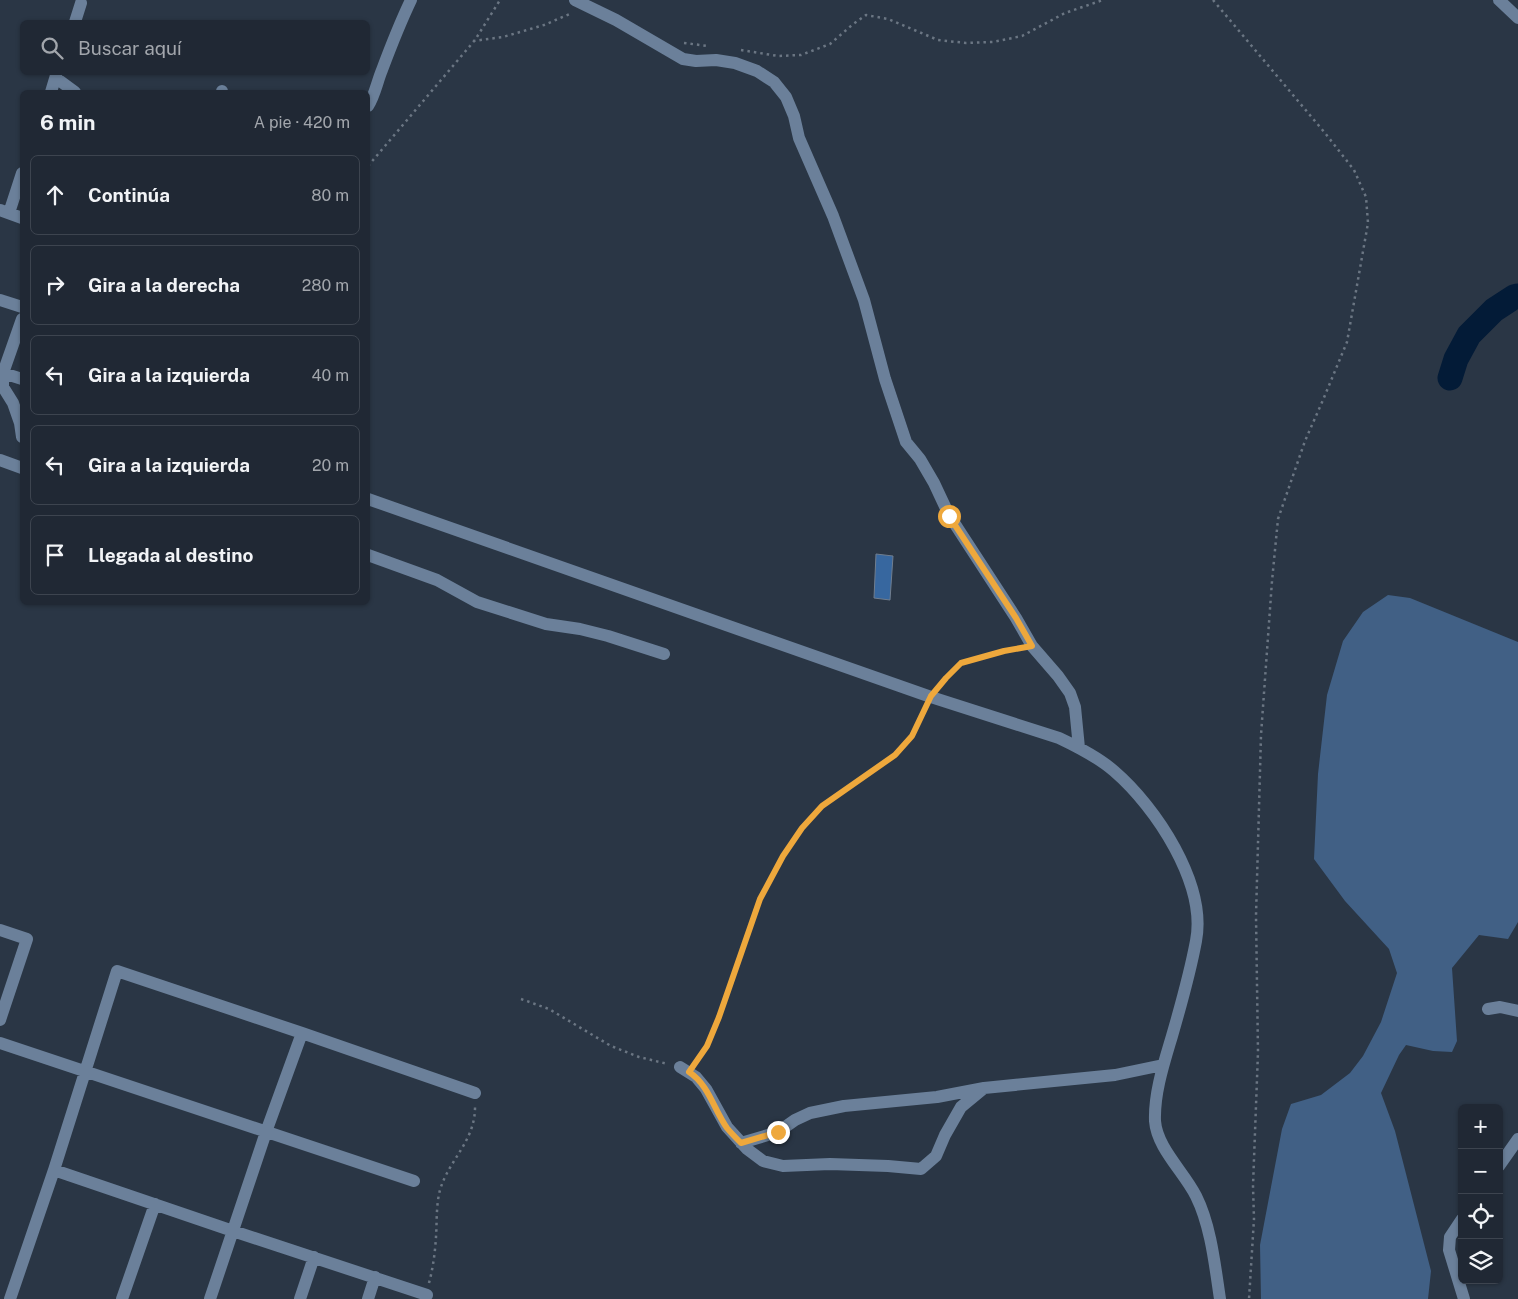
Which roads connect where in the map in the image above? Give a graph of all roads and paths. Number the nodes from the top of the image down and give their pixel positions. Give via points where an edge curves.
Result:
1 (411, 0) edge
2 (500, 0) edge
3 (575, 0) edge
4 (1103, 0) edge
5 (1212, 0) edge
6 (1499, 0) edge
7 (81, 3) dead end
8 (594, 10) junction
9 (1518, 18) edge
10 (76, 20) edge
11 (473, 41) junction
12 (680, 43) dead end
13 (709, 46) dead end
14 (738, 50) dead end
15 (57, 75) edge
16 (51, 90) edge
17 (73, 90) edge
18 (370, 103) edge
19 (370, 164) edge
20 (20, 177) edge
21 (4, 211) edge
22 (20, 217) edge
23 (0, 300) edge
24 (20, 307) edge
25 (20, 325) edge
26 (3, 373) junction
27 (20, 378) edge
28 (1, 387) edge
29 (20, 423) edge
30 (0, 460) edge
31 (20, 467) edge
32 (370, 501) edge
33 (370, 556) edge
34 (1032, 646) junction
35 (664, 654) dead end
36 (931, 696) junction
37 (1079, 748) junction
38 (0, 930) edge
39 (522, 999) dead end
40 (1488, 1009) dead end
41 (1518, 1011) edge
42 (0, 1020) edge
43 (302, 1033) junction
44 (0, 1043) edge
45 (1163, 1065) junction
46 (85, 1070) junction
47 (684, 1070) junction
48 (984, 1088) junction
49 (475, 1093) joint
50 (266, 1132) junction
51 (1518, 1139) edge
52 (741, 1143) junction
53 (1503, 1160) edge
54 (54, 1170) junction
55 (414, 1182) dead end
56 (155, 1204) junction
57 (1458, 1225) edge
58 (233, 1231) junction
59 (314, 1257) junction
60 (375, 1277) junction
61 (427, 1295) joint
62 (10, 1299) edge
63 (122, 1299) edge
64 (210, 1299) edge
65 (300, 1299) edge
66 (368, 1299) edge
67 (1220, 1299) edge
68 (1248, 1299) edge
69 (1464, 1299) edge

1 - 18 street via 397,28
2 - 11 path
3 - 8 street
4 - 14 path via 1065,13 1022,36 992,42 938,40 888,19 866,15 830,44 802,55 778,56
5 - 68 path via 1354,170 1366,197 1368,223 1347,342 1304,440 1278,519 1261,735 1256,916 1258,1052 1254,1219
6 - 9 street
7 - 10 street
8 - 11 path via 572,13 503,37
8 - 34 street via 683,59 735,63 757,71 774,82 786,97 799,138 833,216 864,300 906,442 920,459 949,516
11 - 19 path
12 - 13 path
15 - 16 street
15 - 17 street
20 - 21 street
21 - 22 street
23 - 24 street
25 - 26 street
26 - 27 street
26 - 28 street
28 - 29 street via 13,403
30 - 31 street
32 - 36 street
33 - 35 street via 437,580 477,602 546,624 608,636
34 - 36 path via 961,663
34 - 37 street via 1070,693 1075,707
36 - 37 street via 1059,738
36 - 47 path via 912,736 895,755 822,806 783,856 760,899 707,1046
37 - 45 street via 1114,771 1150,809 1172,840 1196,905 1197,939
38 - 42 street via 27,939
39 - 47 path via 549,1009 611,1046
40 - 41 street via 1500,1007
43 - 46 street via 117,971
43 - 49 street
43 - 50 street
44 - 46 street
45 - 48 street via 1115,1075
45 - 67 street via 1156,1104 1156,1131 1197,1198 1206,1225
46 - 50 street
46 - 54 street
47 - 52 street via 696,1077 706,1089 727,1128
48 - 52 street via 810,1113 778,1132
48 - 52 street via 961,1107 936,1156 921,1169 830,1164 783,1166 763,1161
49 - 61 path via 476,1119 440,1190 434,1261
50 - 55 street
50 - 58 street
51 - 53 street
54 - 56 street
54 - 62 street
56 - 58 street
56 - 63 street
57 - 69 street via 1450,1237 1450,1250
58 - 59 street
58 - 64 street
59 - 60 street
59 - 65 street
60 - 61 street
60 - 66 street

